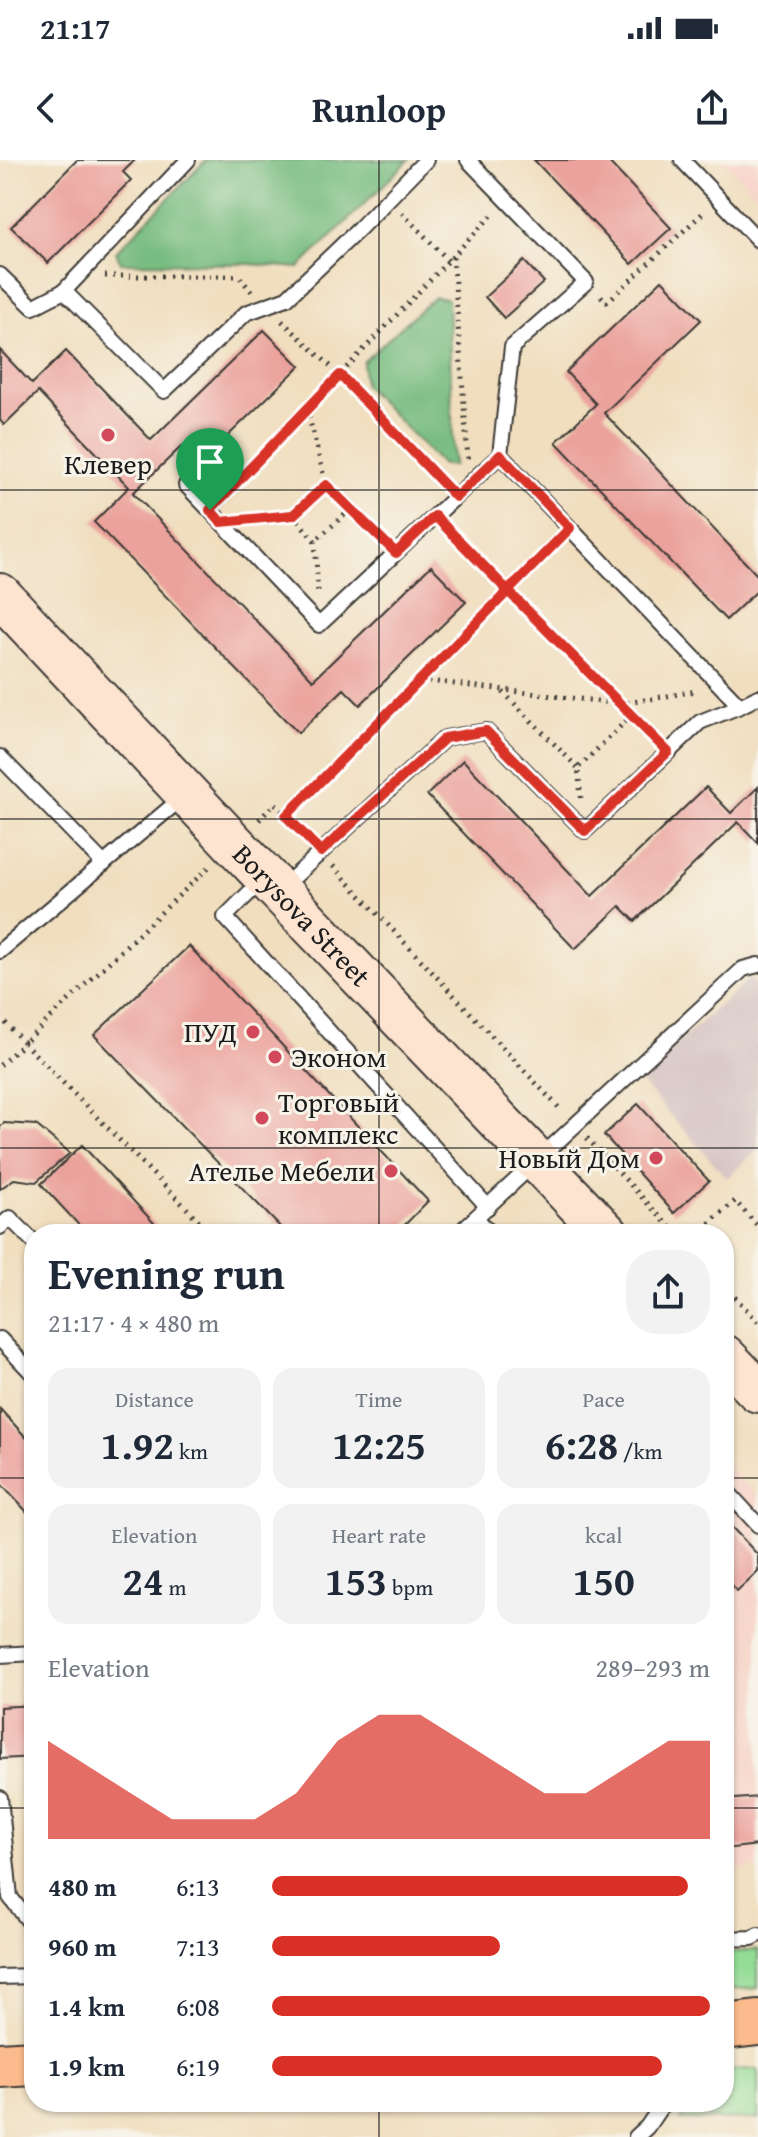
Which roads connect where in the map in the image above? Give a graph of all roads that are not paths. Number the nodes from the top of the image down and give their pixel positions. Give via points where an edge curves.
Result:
1 (188, 160) edge
2 (426, 160) edge
3 (468, 160) edge
4 (682, 160) edge
5 (758, 240) edge
6 (0, 275) edge
7 (64, 291) junction
8 (500, 455) junction
9 (186, 485) dead end
10 (0, 595) edge
11 (758, 697) edge
12 (740, 706) junction
13 (0, 757) edge
14 (187, 794) junction
15 (104, 864) junction
16 (272, 884) junction
17 (0, 951) edge
18 (758, 965) edge
19 (537, 1161) junction
20 (488, 1207) junction
21 (476, 1218) junction
22 (469, 1224) edge
23 (482, 1224) edge
24 (597, 1224) edge
25 (0, 1227) edge
26 (24, 1232) edge
27 (0, 1339) edge
28 (24, 1364) edge
29 (734, 1366) edge
30 (758, 1391) edge
31 (734, 1499) edge
32 (758, 1525) edge
33 (24, 1654) edge
34 (0, 1655) edge
35 (0, 1798) edge
36 (24, 1915) edge
37 (758, 1935) edge
38 (734, 1939) edge
39 (24, 1976) edge
40 (0, 1977) edge
41 (758, 2023) edge
42 (734, 2026) edge
43 (24, 2064) edge
44 (0, 2065) edge
45 (657, 2112) edge
46 (642, 2132) edge

1 - 7 lane
2 - 7 lane via 287,298 246,313 164,391
3 - 8 lane via 586,282 512,347
4 - 5 lane
6 - 7 lane via 33,307
8 - 9 lane via 319,625
8 - 12 lane
10 - 14 main road, Borysova Street
11 - 12 lane
12 - 16 lane via 700,722 585,831 486,731 445,738 321,852
13 - 15 lane
14 - 15 lane
14 - 16 main road, Borysova Street
15 - 17 lane
16 - 19 main road, Borysova Street
16 - 20 lane via 225,917
18 - 19 lane via 743,969
19 - 20 lane
19 - 24 main road, Borysova Street
20 - 21 lane
21 - 22 lane
21 - 23 lane
25 - 26 lane via 10,1218
27 - 28 lane
29 - 30 main road
31 - 32 lane
33 - 34 lane
35 - 36 lane via 10,1897
37 - 38 lane
39 - 40 lane
41 - 42 main road
43 - 44 main road
45 - 46 lane

